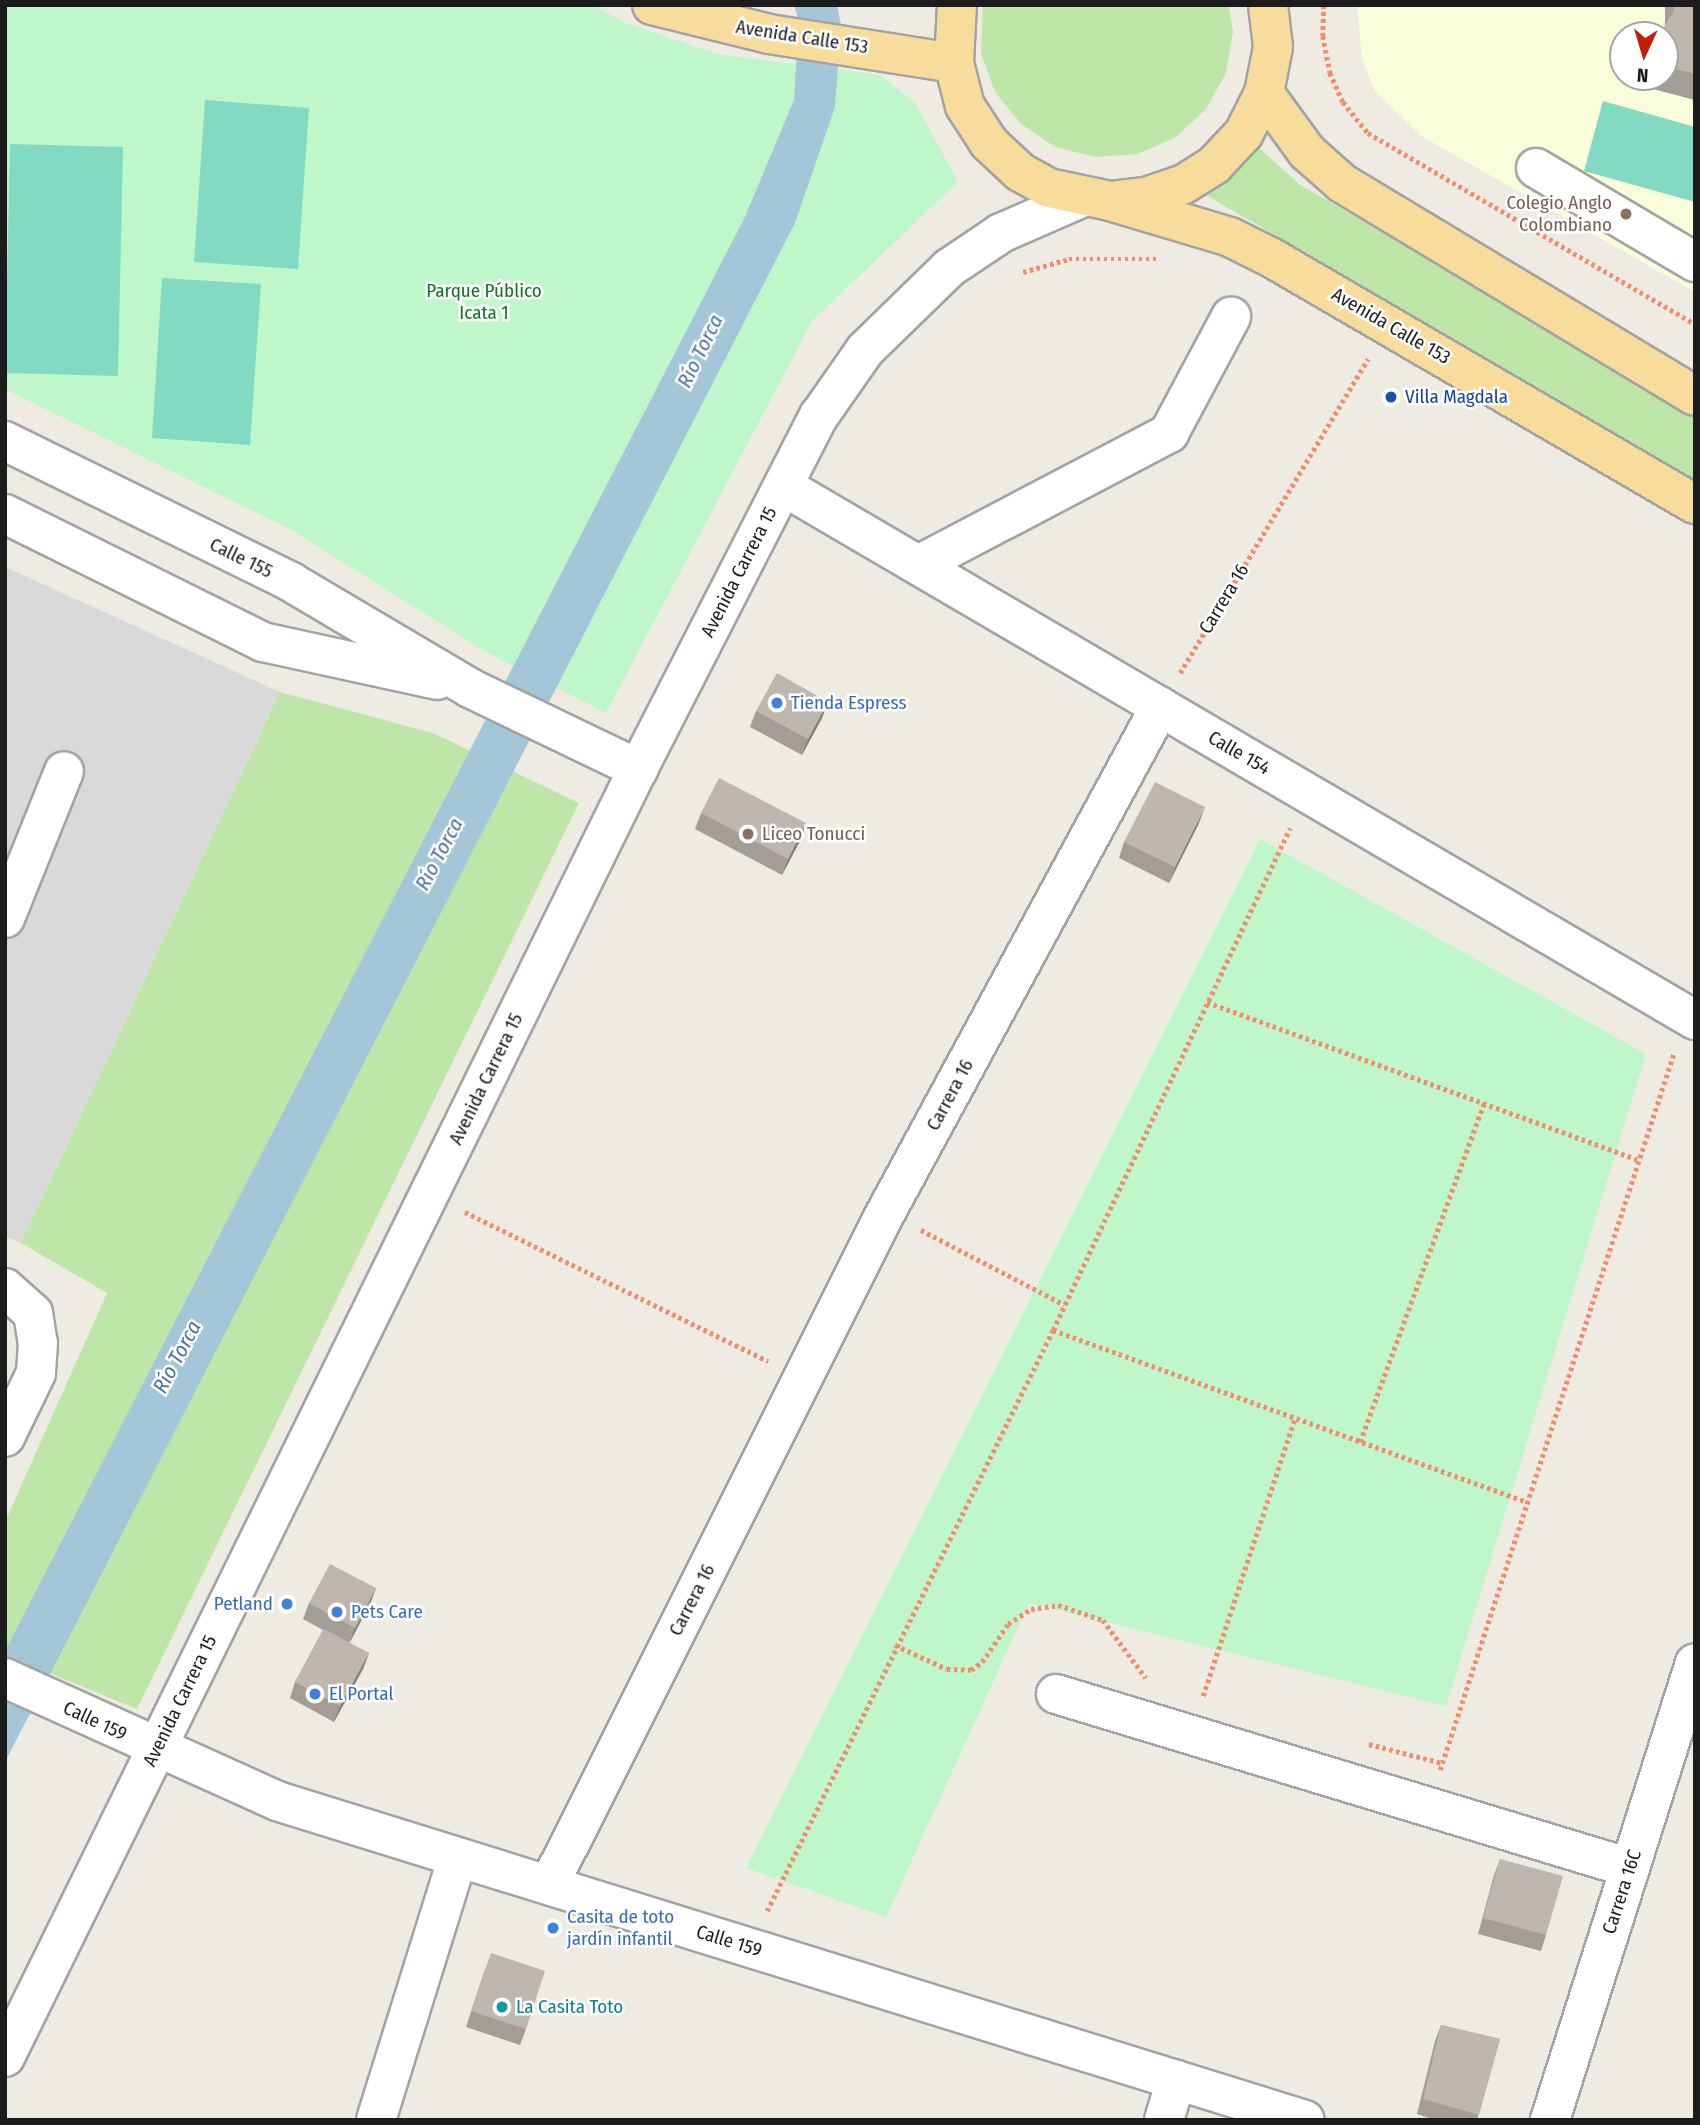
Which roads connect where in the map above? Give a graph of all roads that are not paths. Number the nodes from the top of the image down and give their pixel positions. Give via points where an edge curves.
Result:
1 (652, 5) edge
2 (957, 5) edge
3 (1268, 5) edge
4 (954, 63) junction
5 (1264, 93) junction
6 (1536, 168) dead end
7 (1096, 200) junction
8 (1695, 262) edge
9 (1231, 317) dead end
10 (1695, 396) edge
11 (5, 441) edge
12 (783, 486) junction
13 (1695, 504) edge
14 (5, 514) edge
15 (918, 565) junction
16 (470, 688) junction
17 (1160, 707) junction
18 (638, 769) junction
19 (64, 771) dead end
20 (5, 918) edge
21 (1691, 1018) edge
22 (5, 1288) edge
23 (5, 1437) edge
24 (1695, 1663) edge
25 (5, 1678) edge
26 (1056, 1694) dead end
27 (140, 1742) junction
28 (458, 1857) junction
29 (1630, 1868) junction
30 (549, 1885) junction
31 (5, 2057) edge
32 (1176, 2080) junction
33 (376, 2120) edge
34 (1164, 2120) edge
35 (1306, 2120) edge
36 (1550, 2120) edge

1 - 4 main road, Avenida Calle 153 via 769,34
2 - 4 main road, Avenida Calle 153
3 - 5 main road via 1273,47
4 - 7 main road, Avenida Calle 153 via 965,106 989,143 1020,172
5 - 7 main road via 1244,133 1214,165 1184,184 1149,196
5 - 10 main road via 1307,152 1342,183
6 - 8 street
7 - 12 street, Avenida Carrera 15 via 989,239 897,315 841,380
7 - 13 main road, Avenida Calle 153 via 1230,237
9 - 15 street via 1169,433
11 - 16 street, Calle 155 via 291,582
12 - 15 street, Calle 154
12 - 18 street, Avenida Carrera 15
14 - 16 street, Calle 155 via 262,642
15 - 17 street, Calle 154
16 - 18 street, Calle 155
17 - 21 street, Calle 154
17 - 30 street, Carrera 16 via 886,1212
18 - 27 street, Avenida Carrera 15
19 - 20 street
22 - 23 street via 33,1313 38,1343 36,1373
24 - 29 street, Carrera 16C
25 - 27 street, Calle 159
26 - 29 street
27 - 28 street, Calle 159 via 277,1801
27 - 31 street, Avenida Carrera 15
28 - 30 street, Calle 159
28 - 33 street
29 - 36 street, Carrera 16C
30 - 32 street, Calle 159
32 - 34 street
32 - 35 street, Calle 159

